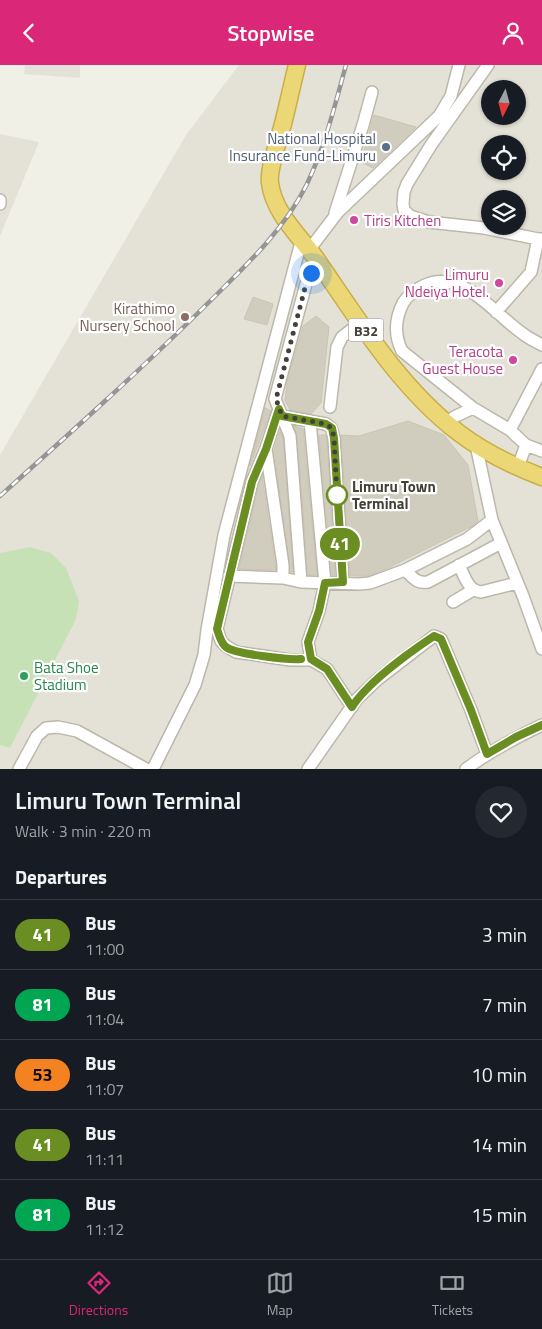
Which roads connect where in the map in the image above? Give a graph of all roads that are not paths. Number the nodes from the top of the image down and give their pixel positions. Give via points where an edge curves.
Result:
1 (297, 65) edge
2 (459, 65) edge
3 (488, 65) edge
4 (372, 92) dead end
5 (451, 107) junction
6 (334, 217) junction
7 (540, 239) edge
8 (309, 251) junction
9 (537, 273) edge
10 (496, 312) junction
11 (360, 323) junction
12 (542, 345) edge
13 (542, 369) edge
14 (330, 407) dead end
15 (473, 408) junction
16 (281, 413) junction
17 (310, 421) junction
18 (447, 424) junction
19 (510, 430) junction
20 (476, 445) junction
21 (526, 445) junction
22 (266, 449) junction
23 (542, 451) edge
24 (518, 467) junction
25 (542, 477) edge
26 (492, 520) junction
27 (501, 543) junction
28 (459, 565) junction
29 (405, 570) junction
30 (229, 576) junction
31 (283, 578) junction
32 (301, 582) junction
33 (343, 582) junction
34 (325, 583) junction
35 (517, 583) junction
36 (473, 590) junction
37 (453, 602) dead end
38 (542, 649) edge
39 (311, 659) junction
40 (352, 707) junction
41 (542, 725) edge
42 (487, 754) junction
43 (19, 769) edge
44 (146, 769) edge
45 (153, 769) edge
46 (308, 769) edge
47 (466, 769) edge

1 - 8 highway, B32 via 270,181 276,205
2 - 5 street
3 - 5 street
4 - 6 street
5 - 6 street
5 - 7 street via 404,192 404,210 410,216 429,222
6 - 8 street
7 - 9 street
8 - 11 highway, B32
8 - 16 street via 306,284 276,399
8 - 45 street via 224,535 204,655 195,685
9 - 10 street
10 - 12 street
10 - 15 street via 462,286 437,281 415,290 399,312 396,332 402,351
11 - 14 street via 342,337 337,347
11 - 18 highway, B32 via 398,373
13 - 19 street
15 - 18 street
15 - 19 street
16 - 17 street
16 - 22 street
16 - 32 street via 290,436
17 - 33 street via 332,428
17 - 34 street
18 - 20 highway, B32
19 - 21 street
20 - 24 highway, B32
20 - 26 street
21 - 23 street
21 - 24 street
22 - 30 street via 252,482
22 - 31 street
24 - 25 highway, B32
26 - 27 street
26 - 29 street via 467,539
27 - 28 street
27 - 35 street
28 - 29 street via 421,583
28 - 36 street
29 - 33 street via 370,583
30 - 31 street
30 - 39 street via 217,629 221,641 236,652 290,660
31 - 32 street
32 - 34 street
33 - 34 street
34 - 39 street via 308,642
35 - 36 street via 481,592
35 - 38 street
36 - 37 street
39 - 40 street via 327,669
40 - 42 street via 377,680 434,636 441,639
40 - 46 street
41 - 42 street
42 - 47 street
43 - 44 street via 37,737 46,728 58,727 77,731

